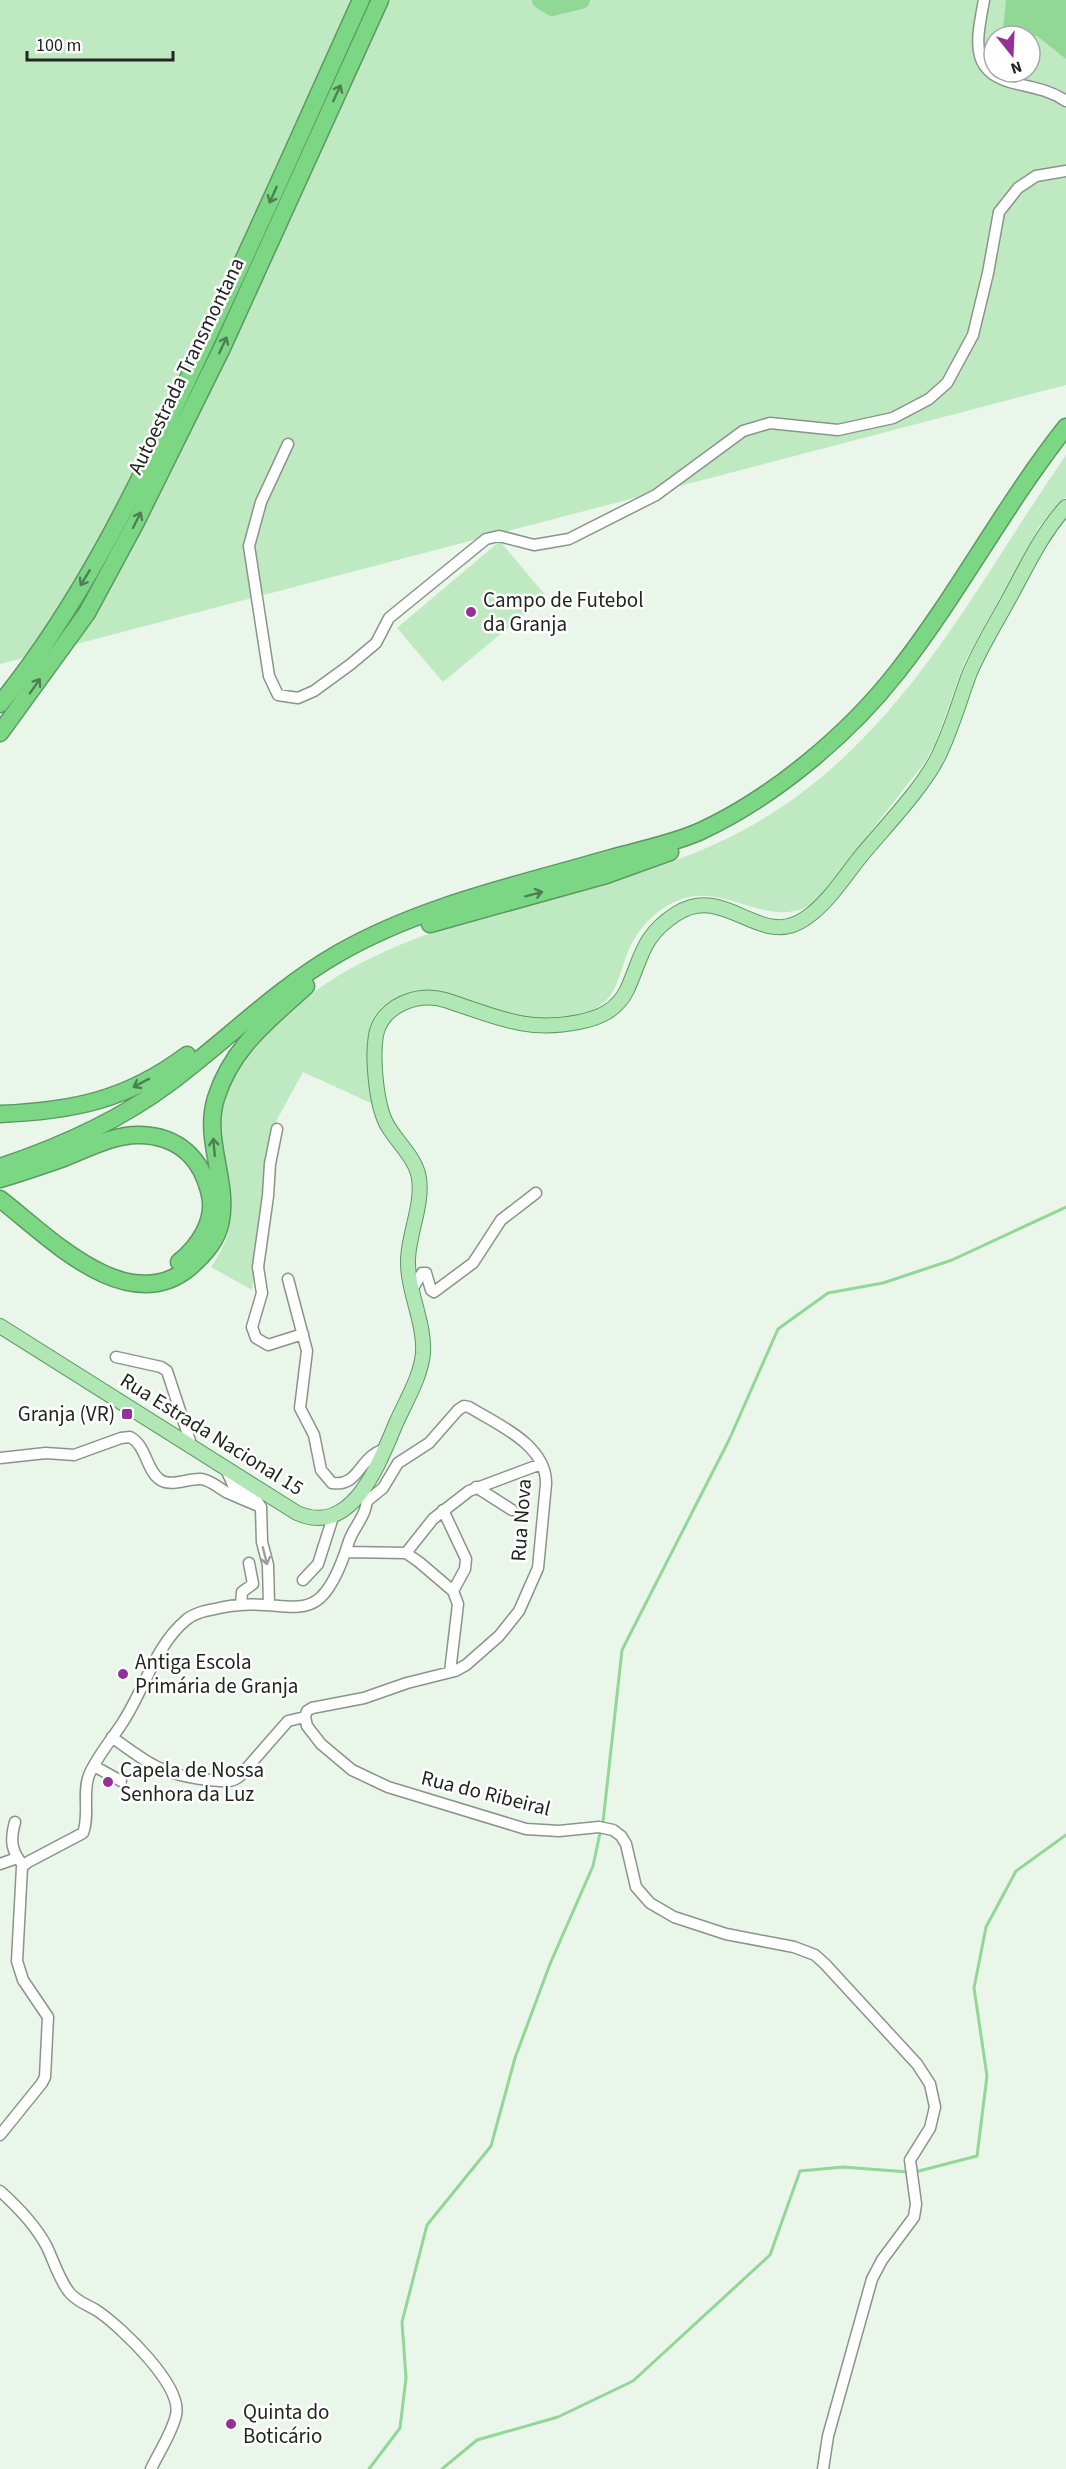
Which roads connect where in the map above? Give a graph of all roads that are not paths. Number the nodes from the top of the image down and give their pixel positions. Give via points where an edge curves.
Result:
1 (361, 0) edge
2 (380, 0) edge
3 (984, 0) edge
4 (1066, 101) edge
5 (305, 144) junction
6 (1066, 171) edge
7 (1066, 427) edge
8 (1066, 441) edge
9 (288, 444) dead end
10 (1066, 507) edge
11 (0, 704) edge
12 (0, 733) edge
13 (627, 854) junction
14 (306, 986) junction
15 (0, 1114) edge
16 (277, 1130) dead end
17 (0, 1167) edge
18 (0, 1178) edge
19 (0, 1186) edge
20 (536, 1193) dead end
21 (0, 1199) edge
22 (206, 1242) junction
23 (288, 1279) dead end
24 (411, 1293) junction
25 (0, 1326) edge
26 (303, 1334) junction
27 (116, 1357) dead end
28 (192, 1447) junction
29 (385, 1449) junction
30 (0, 1458) edge
31 (541, 1464) junction
32 (225, 1467) junction
33 (476, 1487) junction
34 (365, 1495) junction
35 (261, 1507) junction
36 (443, 1510) junction
37 (512, 1510) dead end
38 (334, 1514) junction
39 (347, 1552) junction
40 (406, 1553) junction
41 (249, 1563) dead end
42 (303, 1580) dead end
43 (453, 1591) junction
44 (241, 1604) junction
45 (269, 1605) junction
46 (450, 1672) junction
47 (305, 1717) junction
48 (112, 1737) junction
49 (94, 1766) junction
50 (121, 1781) dead end
51 (15, 1822) dead end
52 (20, 1862) junction
53 (0, 1864) edge
54 (0, 2134) edge
55 (0, 2191) edge
56 (150, 2469) edge
57 (823, 2469) edge

1 - 5 highway, Autoestrada Transmontana
5 -> 2 highway, Autoestrada Transmontana
3 - 4 street via 977,44 985,68 1006,81 1043,89
5 -> 11 highway, Autoestrada Transmontana via 108,537 54,630
12 -> 5 highway, Autoestrada Transmontana via 87,612 136,522 222,348
6 - 9 street via 1036,176 1018,188 999,212 973,334 948,383 929,399 893,418 838,430 770,423 742,431 656,495 569,539 534,545 499,536 486,539 389,618 368,650 314,691 298,698 278,695 269,676 249,546 261,502
7 - 13 highway via 897,672 840,735 768,792 700,832
14 -> 8 highway via 388,939 443,919 606,875 704,840 773,799 846,741 904,677
10 - 24 main road via 1042,538 978,655 934,763 809,917 775,929 717,906 685,909 663,924 645,944 617,1005 602,1016 582,1022 535,1026 440,998 425,998 394,1009 380,1025 375,1041 383,1118 413,1161 419,1178 409,1252
13 -> 15 highway via 477,891 391,920 298,971 171,1067 141,1084 85,1105
13 - 17 highway via 454,903 360,941 297,978 168,1084 120,1117
14 - 18 highway via 263,1015 182,1085 138,1116
22 -> 14 highway via 221,1220 212,1124 221,1084 246,1041
16 - 26 street via 258,1267 262,1293 252,1331 258,1341 268,1345
18 - 22 highway via 113,1140 139,1135 169,1141 198,1162 206,1176 212,1201
19 - 22 highway via 84,1251 117,1269 156,1271 176,1264
20 - 24 street via 501,1220 473,1263 434,1292 427,1275 422,1273
21 - 22 highway via 87,1266 123,1282 160,1282 183,1273
23 - 26 street
24 - 29 main road via 422,1340 422,1359
25 - 28 main road, Rua Estrada Nacional 15
26 - 29 street via 307,1355 300,1408 314,1435 325,1478 335,1484 349,1480 369,1456
27 - 28 street via 167,1371
28 - 32 main road, Rua Estrada Nacional 15
29 - 34 main road
30 - 35 street via 46,1453 74,1455 130,1437 161,1481 205,1480
31 - 33 street
31 - 34 street, Rua Nova via 525,1443 464,1406 429,1443 401,1460 383,1488
31 - 46 street, Rua Nova via 546,1484 536,1573 519,1611 504,1631 463,1667
32 - 35 street via 233,1485
32 - 38 main road, Rua Estrada Nacional 15 via 303,1515 315,1518
33 - 36 street
33 - 37 street
34 - 38 main road
34 - 39 street via 365,1510
35 -> 45 street
36 - 40 street
36 - 43 street via 466,1558 465,1569
38 - 42 street via 316,1567
39 - 40 street
39 - 45 street via 332,1586 318,1601 298,1608
40 - 43 street
41 - 44 street via 253,1584 243,1590
43 - 46 street via 458,1604
44 - 45 street
44 - 48 street via 196,1613 182,1623
46 - 47 street via 356,1700 315,1706
47 - 48 street via 288,1721 232,1781 183,1777 155,1768
47 - 57 street, Rua do Ribeiral via 309,1730 321,1744 349,1768 395,1790 526,1828 559,1831 596,1827 618,1833 624,1841 636,1887 645,1899 661,1910 726,1934 794,1947 818,1957 917,2064 930,2084 935,2103 933,2122 910,2165 915,2217 872,2279 828,2436
48 - 49 street
49 - 50 street
49 - 52 street via 88,1779 83,1833
51 - 52 street via 11,1845
52 - 53 street
52 - 54 street via 17,1961 23,1980 48,2017 45,2077
55 - 56 street via 40,2236 70,2293 104,2316 151,2361 173,2393 176,2417

